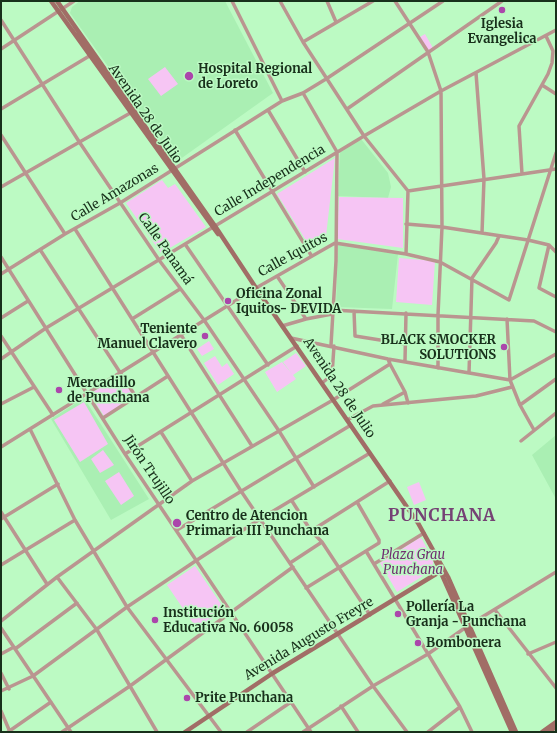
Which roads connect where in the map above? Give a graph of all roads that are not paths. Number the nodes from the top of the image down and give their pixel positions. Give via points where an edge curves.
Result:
1 (51, 1) edge
2 (57, 1) edge
3 (74, 1) edge
4 (232, 1) edge
5 (280, 1) edge
6 (327, 1) edge
7 (373, 1) edge
8 (395, 1) edge
9 (443, 1) edge
10 (502, 1) edge
11 (61, 10) junction
12 (1, 20) edge
13 (336, 22) junction
14 (410, 23) junction
15 (556, 30) edge
16 (546, 36) junction
17 (14, 40) junction
18 (303, 42) junction
19 (1, 49) edge
20 (428, 52) junction
21 (92, 55) junction
22 (476, 73) junction
23 (326, 79) junction
24 (42, 84) junction
25 (542, 85) junction
26 (441, 91) junction
27 (303, 93) junction
28 (556, 94) edge
29 (282, 102) junction
30 (1, 109) edge
31 (347, 109) junction
32 (268, 110) junction
33 (133, 112) junction
34 (235, 130) junction
35 (1, 135) edge
36 (364, 136) junction
37 (80, 142) junction
38 (337, 152) junction
39 (556, 153) edge
40 (173, 169) junction
41 (550, 170) junction
42 (556, 170) edge
43 (305, 172) junction
44 (25, 173) junction
45 (522, 174) junction
46 (484, 179) junction
47 (441, 185) junction
48 (1, 187) edge
49 (408, 191) junction
50 (271, 192) junction
51 (120, 203) junction
52 (406, 224) junction
53 (214, 227) junction
54 (442, 227) junction
55 (75, 229) junction
56 (482, 233) junction
57 (65, 234) junction
58 (499, 236) junction
59 (528, 240) junction
60 (335, 243) junction
61 (185, 244) junction
62 (549, 245) junction
63 (41, 250) junction
64 (556, 252) edge
65 (406, 254) junction
66 (311, 255) junction
67 (1, 257) edge
68 (159, 260) junction
69 (440, 262) junction
70 (9, 270) junction
71 (1, 274) edge
72 (277, 276) junction
73 (472, 278) junction
74 (112, 288) junction
75 (256, 288) junction
76 (180, 289) junction
77 (556, 297) edge
78 (28, 301) junction
79 (227, 306) junction
80 (79, 308) junction
81 (354, 311) junction
82 (332, 312) junction
83 (406, 313) junction
84 (438, 315) junction
85 (470, 317) junction
86 (1, 318) edge
87 (132, 319) junction
88 (306, 319) junction
89 (506, 319) junction
90 (204, 320) junction
91 (282, 326) junction
92 (46, 328) junction
93 (556, 332) edge
94 (181, 334) junction
95 (1, 336) edge
96 (291, 338) junction
97 (405, 344) junction
98 (297, 346) junction
99 (332, 346) junction
100 (11, 352) junction
101 (153, 352) junction
102 (555, 356) edge
103 (1, 359) edge
104 (405, 361) junction
105 (389, 362) junction
106 (268, 365) junction
107 (438, 368) junction
108 (120, 373) junction
109 (469, 373) junction
110 (168, 376) junction
111 (556, 379) edge
112 (244, 380) junction
113 (510, 380) junction
114 (322, 382) junction
115 (34, 387) junction
116 (512, 387) junction
117 (405, 392) junction
118 (87, 394) junction
119 (220, 395) junction
120 (136, 397) junction
121 (333, 400) junction
122 (408, 403) junction
123 (1, 404) edge
124 (382, 404) junction
125 (520, 405) junction
126 (192, 412) junction
127 (556, 413) edge
128 (53, 415) junction
129 (103, 418) junction
130 (348, 420) junction
131 (351, 424) junction
132 (30, 429) junction
133 (534, 430) junction
134 (279, 431) junction
135 (161, 432) junction
136 (521, 441) dead end
137 (252, 446) junction
138 (1, 447) edge
139 (370, 453) junction
140 (125, 454) junction
141 (296, 458) junction
142 (223, 463) junction
143 (192, 481) junction
144 (390, 481) junction
145 (58, 484) junction
146 (314, 487) junction
147 (241, 491) junction
148 (292, 501) junction
149 (357, 502) junction
150 (159, 505) junction
151 (1, 512) edge
152 (3, 518) edge
153 (260, 519) junction
154 (75, 520) junction
155 (177, 530) junction
156 (311, 531) junction
157 (424, 533) junction
158 (322, 542) junction
159 (25, 549) junction
160 (94, 551) junction
161 (366, 551) junction
162 (434, 553) junction
163 (198, 560) junction
164 (440, 563) junction
165 (374, 564) junction
166 (1, 565) edge
167 (291, 565) junction
168 (339, 568) junction
169 (439, 569) junction
170 (556, 572) edge
171 (57, 577) junction
172 (48, 584) junction
173 (306, 588) junction
174 (395, 600) junction
175 (77, 604) junction
176 (127, 607) junction
177 (494, 610) junction
178 (231, 611) junction
179 (370, 615) junction
180 (1, 621) edge
181 (467, 627) junction
182 (1, 628) edge
183 (97, 630) junction
184 (338, 634) junction
185 (556, 642) edge
186 (15, 648) junction
187 (1, 654) edge
188 (428, 654) junction
189 (528, 654) junction
190 (167, 658) junction
191 (1, 673) edge
192 (273, 673) junction
193 (33, 676) junction
194 (130, 686) junction
195 (373, 686) junction
196 (556, 688) edge
197 (9, 689) junction
198 (1, 691) edge
199 (51, 702) junction
200 (291, 702) junction
201 (341, 706) junction
202 (460, 706) junction
203 (1, 711) edge
204 (209, 714) junction
205 (556, 722) edge
206 (556, 727) edge
207 (68, 728) junction
208 (309, 730) edge
209 (9, 732) edge
210 (62, 732) edge
211 (71, 732) edge
212 (157, 732) edge
213 (185, 732) edge
214 (221, 732) edge
215 (247, 732) edge
216 (303, 732) edge
217 (358, 732) edge
218 (407, 732) edge
219 (428, 732) edge
220 (472, 732) edge
221 (512, 732) edge
222 (516, 732) edge
223 (542, 732) edge
224 (548, 732) edge

1 - 11 main road, Avenida 28 de Julio
2 - 11 main road, Avenida 28 de Julio
3 - 11 street
4 - 29 street
5 - 18 street
6 - 13 street
7 - 13 street
8 - 14 street
9 - 14 street, Calle Amazonas
10 - 20 street
11 - 17 street
11 - 21 main road, Avenida 28 de Julio
12 - 17 street, Calle Panamá
13 - 18 street
14 - 20 street
14 - 23 street, Calle Amazonas
15 - 16 street, Calle Independencia
16 - 22 street, Calle Independencia
16 - 25 street via 553,51 553,58
17 - 19 street
17 - 24 street, Calle Panamá
18 - 23 street
20 - 26 street
20 - 31 street
21 - 24 street
21 - 33 main road, Avenida 28 de Julio
22 - 26 street, Calle Independencia
22 - 46 street
23 - 27 street, Calle Amazonas
23 - 31 street
24 - 30 street
24 - 37 street, Calle Panamá
25 - 28 street
25 - 45 street via 519,126
26 - 36 street, Calle Independencia
26 - 47 street
27 - 29 street, Calle Amazonas
27 - 38 street
29 - 32 street, Calle Amazonas
31 - 36 street
32 - 34 street, Calle Amazonas
32 - 43 street
33 - 37 street
33 - 40 main road, Avenida 28 de Julio
34 - 40 street, Calle Amazonas
34 - 50 street
35 - 44 street
36 - 38 street, Calle Independencia
36 - 49 street
37 - 44 street
37 - 51 street, Calle Panamá
38 - 43 street, Calle Independencia
38 - 60 street
39 - 41 street
40 - 51 street, Calle Amazonas
40 - 53 main road, Avenida 28 de Julio
41 - 42 street
41 - 45 street
41 - 59 street
43 - 50 street, Calle Independencia
44 - 48 street
44 - 57 street
45 - 46 street
46 - 47 street
46 - 56 street
47 - 49 street
47 - 54 street
49 - 52 street
50 - 53 street, Calle Independencia
50 - 66 street
51 - 55 street, Calle Amazonas
51 - 68 street, Calle Panamá
52 - 54 street
52 - 65 street
53 - 61 street, Calle Independencia
53 - 75 main road, Avenida 28 de Julio
54 - 56 street
54 - 69 street
55 - 57 street, Calle Amazonas
55 - 74 street
56 - 58 street
57 - 63 street, Calle Amazonas
58 - 59 street
58 - 73 street
59 - 62 street
59 - 73 street, Calle Iquitos via 509,300
60 - 65 street, Calle Iquitos
60 - 66 street, Calle Iquitos
60 - 82 street
61 - 68 street, Calle Independencia
61 - 79 street
62 - 64 street
62 - 77 street via 539,288
63 - 70 street, Calle Amazonas
63 - 80 street
65 - 69 street, Calle Iquitos
66 - 72 street, Calle Iquitos
67 - 70 street, Jirón Trujillo
68 - 74 street, Calle Independencia
68 - 76 street, Calle Panamá
69 - 73 street, Calle Iquitos
69 - 84 street
70 - 71 street, Calle Amazonas
70 - 78 street, Jirón Trujillo
72 - 75 street, Calle Iquitos
72 - 88 street
73 - 85 street
74 - 80 street, Calle Independencia
74 - 87 street
75 - 79 street, Calle Iquitos
75 - 91 main road, Avenida 28 de Julio
76 - 87 street
76 - 90 street, Calle Panamá
78 - 86 street
78 - 92 street, Jirón Trujillo
79 - 90 street, Calle Iquitos
79 - 106 street
80 - 92 street, Calle Independencia
80 - 108 street
81 - 82 street
81 - 83 street
81 - 97 street via 355,336
82 - 88 street
82 - 99 street
83 - 84 street
83 - 97 street
84 - 85 street
84 - 107 street
85 - 89 street
85 - 109 street
87 - 101 street
88 - 91 street
89 - 93 street via 534,321
89 - 113 street
90 - 94 street, Calle Iquitos
90 - 112 street, Calle Panamá
91 - 96 main road, Avenida 28 de Julio
92 - 100 street, Calle Independencia
92 - 118 street, Jirón Trujillo
94 - 101 street, Calle Iquitos
94 - 119 street
95 - 100 street
96 - 98 main road, Avenida 28 de Julio
96 - 99 street
97 - 104 street
98 - 106 street
98 - 114 main road, Avenida 28 de Julio
99 - 105 street
99 - 114 street via 332,375
100 - 103 street, Calle Independencia
100 - 115 street
101 - 108 street, Calle Iquitos
101 - 110 street
102 - 113 street
104 - 105 street
104 - 107 street
105 - 117 street
105 - 121 street
106 - 112 street
107 - 109 street
108 - 118 street, Calle Iquitos
108 - 120 street
109 - 113 street
110 - 120 street
110 - 126 street
111 - 125 street
112 - 119 street
112 - 134 street, Calle Panamá
113 - 116 street
114 - 121 main road, Avenida 28 de Julio
115 - 123 street
115 - 128 street
116 - 122 street via 476,396
116 - 125 street
117 - 122 street
117 - 124 street
118 - 128 street, Calle Iquitos
118 - 129 street, Jirón Trujillo
119 - 126 street
119 - 137 street
120 - 129 street
121 - 130 main road, Avenida 28 de Julio
121 - 134 street
122 - 124 street
124 - 130 street via 373,406
125 - 133 street
126 - 135 street
126 - 142 street
127 - 133 street
128 - 132 street, Calle Iquitos
129 - 140 street, Jirón Trujillo
130 - 131 main road, Avenida 28 de Julio
131 - 139 main road, Avenida 28 de Julio
131 - 141 street
132 - 138 street, Calle Iquitos
132 - 145 street
133 - 136 street
134 - 137 street
134 - 141 street, Calle Panamá
135 - 140 street
135 - 143 street
137 - 142 street
139 - 144 main road, Avenida 28 de Julio
139 - 146 street
140 - 150 street, Jirón Trujillo
141 - 146 street, Calle Panamá
141 - 147 street
142 - 143 street
142 - 147 street
143 - 150 street
144 - 149 street
144 - 157 main road, Avenida 28 de Julio
145 - 152 street
145 - 154 street
146 - 148 street
147 - 153 street
147 - 155 street
148 - 153 street
148 - 156 street
149 - 156 street
149 - 161 street via 379,540 379,543
150 - 155 street, Jirón Trujillo
150 - 160 street
151 - 152 street
152 - 159 street
153 - 163 street
153 - 167 street
154 - 159 street
154 - 160 street
155 - 163 street, Jirón Trujillo
156 - 158 street
157 - 162 main road, Avenida 28 de Julio
157 - 165 street
158 - 167 street
158 - 168 street
159 - 166 street
159 - 172 street
160 - 171 street
160 - 176 street
161 - 165 street
161 - 168 street
162 - 164 main road, Avenida 28 de Julio
162 - 169 main road, Avenida 28 de Julio
163 - 176 street
163 - 178 street, Jirón Trujillo
164 - 169 main road
164 - 181 main road, Avenida 28 de Julio
165 - 174 street
167 - 173 street
167 - 178 street
168 - 173 street
168 - 179 street
169 - 174 main road, Avenida Augusto Freyre via 436,574
169 - 181 main road, Avenida 28 de Julio
170 - 177 street
171 - 172 street
171 - 175 street
172 - 180 street
173 - 184 street
174 - 179 main road, Avenida Augusto Freyre
174 - 188 street
175 - 183 street
175 - 186 street
176 - 183 street
176 - 190 street
177 - 181 street
177 - 189 street
178 - 190 street
178 - 192 street, Jirón Trujillo
179 - 184 main road, Avenida Augusto Freyre
181 - 188 street
181 - 221 main road, Avenida 28 de Julio
181 - 222 main road, Avenida 28 de Julio
182 - 186 street
183 - 193 street
183 - 194 street
184 - 192 main road, Avenida Augusto Freyre
184 - 195 street
185 - 189 street
186 - 187 street
186 - 193 street
188 - 195 street
188 - 202 street
189 - 196 street
190 - 194 street
190 - 204 street
191 - 197 street
192 - 200 street, Jirón Trujillo
192 - 204 main road, Avenida Augusto Freyre
193 - 197 street
193 - 199 street
194 - 207 street
194 - 212 street
195 - 201 street
195 - 218 street
197 - 198 street
199 - 207 street
199 - 209 street
200 - 208 street, Jirón Trujillo
200 - 215 street
201 - 208 street
201 - 217 street
202 - 219 street
202 - 220 street
203 - 209 street
204 - 213 main road, Avenida Augusto Freyre
204 - 214 street
205 - 223 main road
206 - 224 main road
207 - 210 street
207 - 211 street
208 - 216 street

